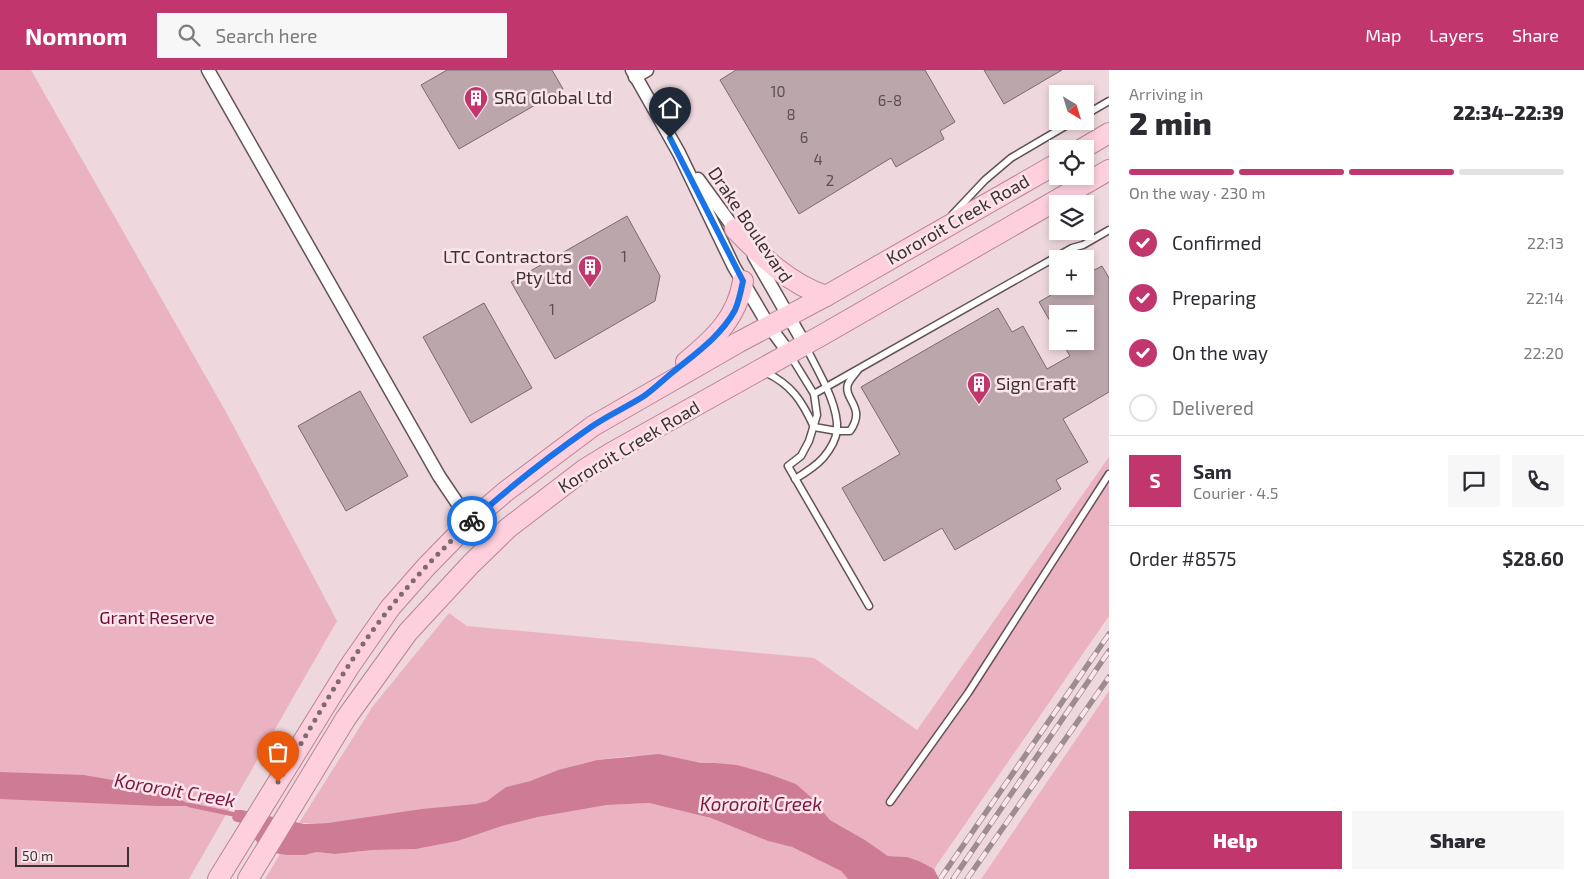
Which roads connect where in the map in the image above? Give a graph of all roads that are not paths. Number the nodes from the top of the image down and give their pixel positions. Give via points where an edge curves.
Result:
1 (208, 70) edge
2 (647, 70) edge
3 (634, 73) edge
4 (1109, 101) edge
5 (1094, 110) edge
6 (1059, 130) edge
7 (1109, 133) edge
8 (1094, 142) edge
9 (678, 153) junction
10 (1049, 168) edge
11 (1109, 170) edge
12 (735, 229) junction
13 (1109, 230) edge
14 (934, 234) junction
15 (743, 281) junction
16 (826, 296) junction
17 (788, 316) junction
18 (769, 326) junction
19 (797, 349) junction
20 (760, 369) junction
21 (858, 370) junction
22 (825, 386) junction
23 (814, 394) junction
24 (644, 396) junction
25 (814, 428) junction
26 (837, 431) junction
27 (1109, 474) edge
28 (795, 479) junction
29 (470, 522) junction
30 (868, 606) dead end
31 (890, 802) dead end
32 (218, 879) edge
33 (248, 879) edge

1 - 29 street via 439,476
2 - 3 street
3 - 9 street, Drake Boulevard
4 - 5 lane
6 - 14 lane via 1011,158 985,180
7 - 8 main road
9 - 12 street, Drake Boulevard
9 - 15 street, Drake Boulevard
10 - 14 main road, Kororoit Creek Road
11 - 19 main road, Kororoit Creek Road
12 - 16 main road via 754,249 796,282
12 - 17 street, Drake Boulevard
13 - 21 lane
14 - 16 main road, Kororoit Creek Road
15 - 18 street, Drake Boulevard
15 - 24 main road via 734,312 716,336
16 - 17 main road, Kororoit Creek Road
17 - 18 main road, Kororoit Creek Road
17 - 19 street, Drake Boulevard
18 - 19 street, Drake Boulevard
18 - 24 main road, Kororoit Creek Road
19 - 20 main road, Kororoit Creek Road
19 - 22 lane
19 - 23 lane
20 - 25 lane via 790,387 804,404
20 - 33 main road, Kororoit Creek Road via 585,469 508,528 471,564 408,632 346,718
21 - 22 lane
21 - 26 lane via 848,384 848,393 857,413 854,425 850,431
22 - 23 lane
22 - 26 lane via 834,410
23 - 25 lane via 817,415
24 - 29 main road, Kororoit Creek Road via 555,453
25 - 26 lane
25 - 28 lane via 801,456 788,466
26 - 28 lane via 822,459
27 - 31 lane via 968,693
28 - 30 lane
29 - 32 main road, Kororoit Creek Road via 390,608 349,667

